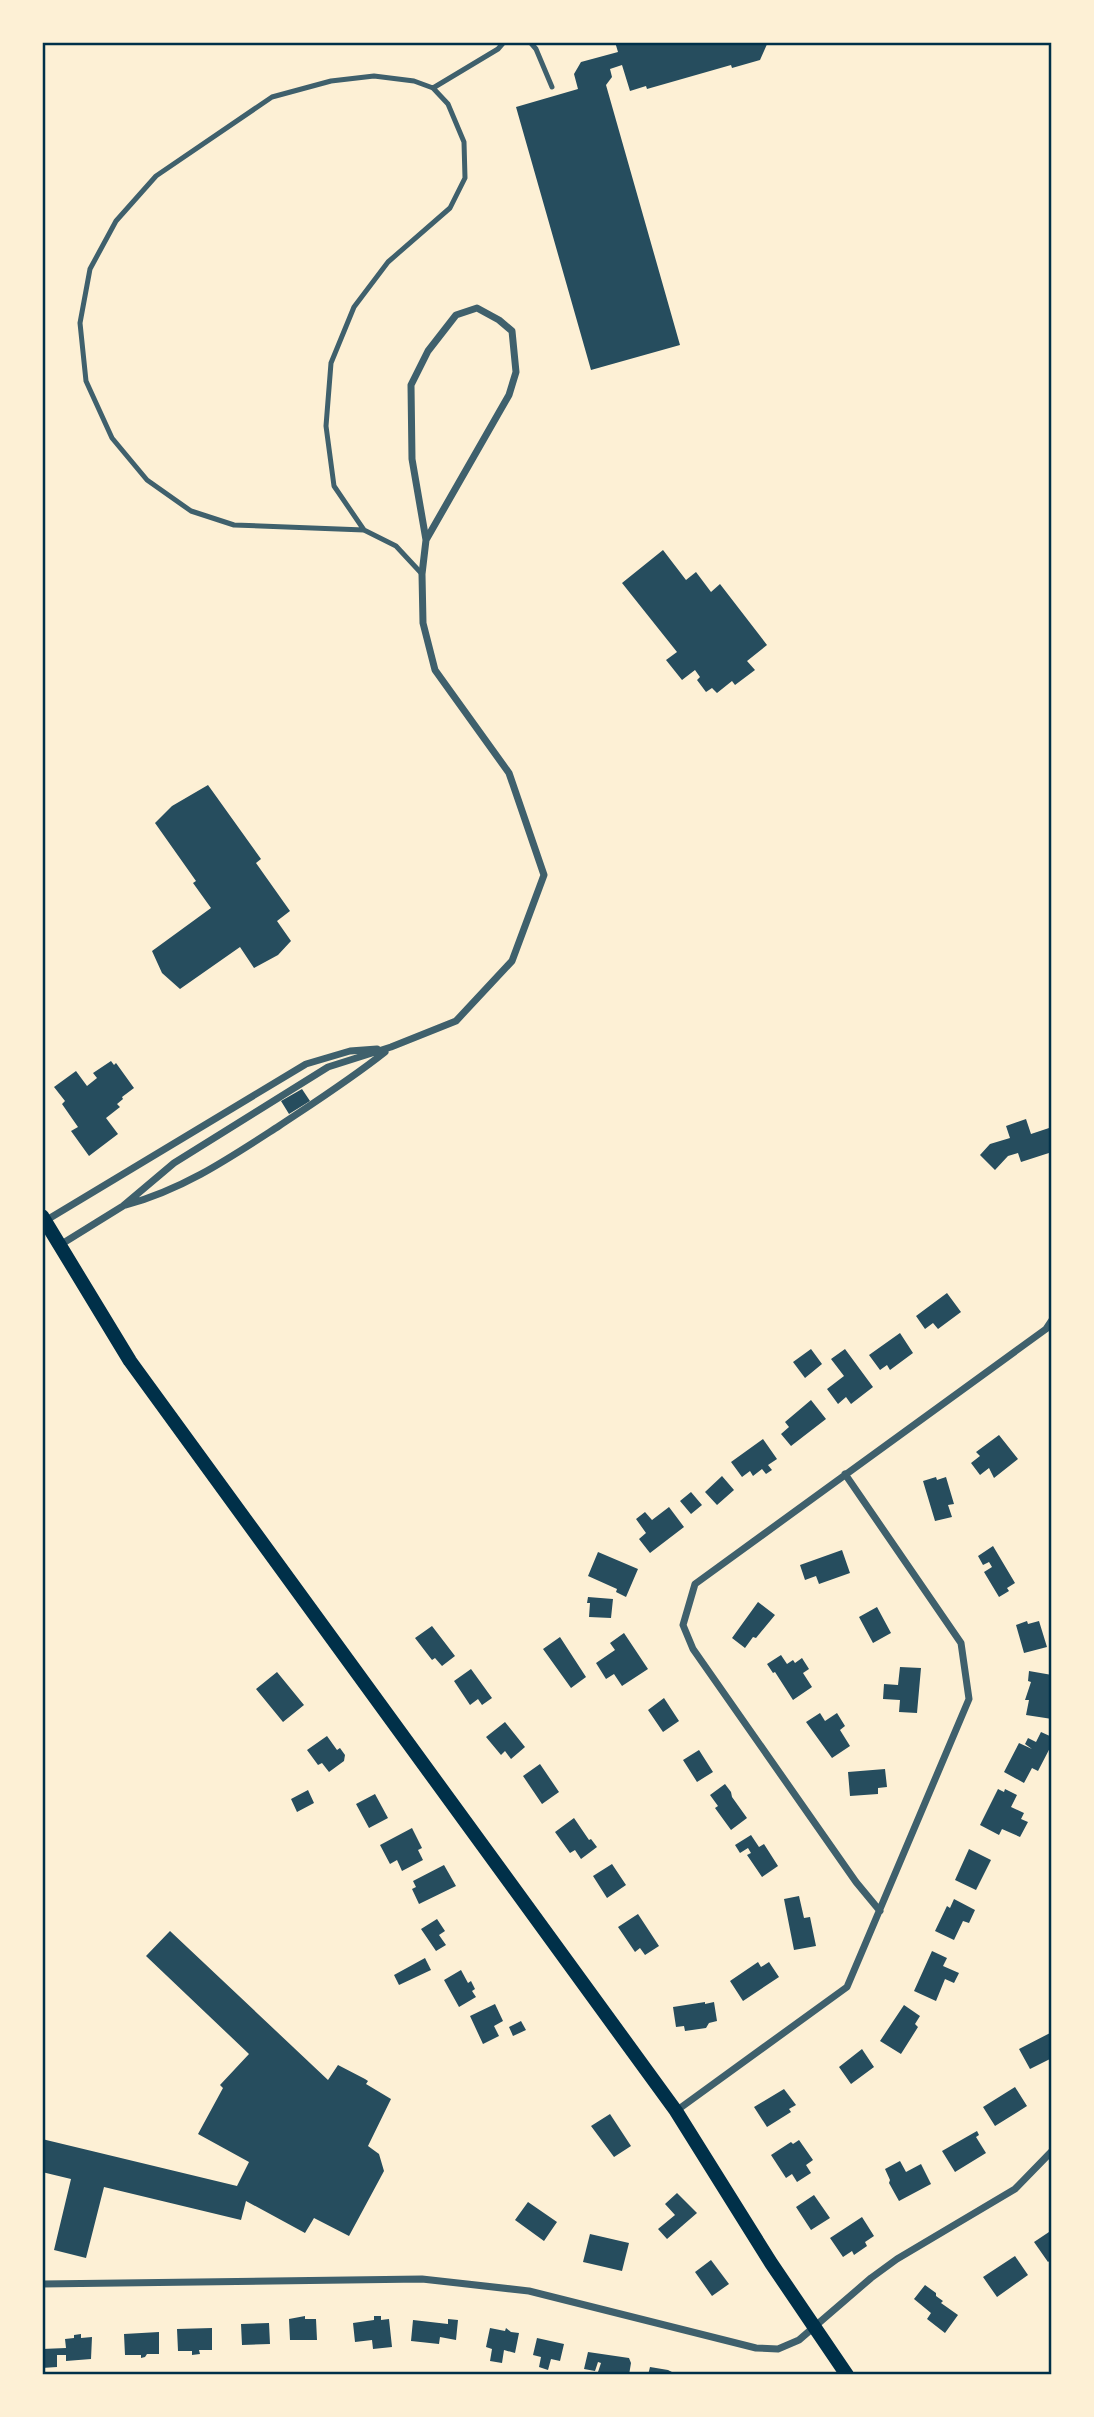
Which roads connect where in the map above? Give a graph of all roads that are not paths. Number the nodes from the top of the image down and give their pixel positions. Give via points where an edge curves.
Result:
1 (504, 42) edge
2 (530, 42) edge
3 (552, 87) dead end
4 (433, 88) junction
5 (364, 530) junction
6 (426, 540) junction
7 (422, 574) junction
8 (391, 1047) junction
9 (123, 1206) junction
10 (43, 1219) edge
11 (60, 1245) junction
12 (1052, 1320) edge
13 (845, 1474) junction
14 (880, 1911) junction
15 (676, 2111) junction
16 (1052, 2151) edge
17 (42, 2284) edge
18 (814, 2328) junction
19 (847, 2375) edge

1 - 4 lane
2 - 3 lane
4 - 5 lane via 448,104 464,142 465,178 450,208 388,262 354,307 331,363 326,426 334,486
4 - 5 lane via 414,80 374,76 331,81 272,97 156,176 116,221 90,269 80,323 86,381 112,438 147,480 191,511 234,525
5 - 7 lane via 396,546
6 - 6 street via 509,395 516,372 512,331 477,308 456,315 428,351 411,385 412,459
6 - 7 street
7 - 8 street via 424,623 435,670 509,774 544,875 512,961 456,1021
8 - 9 street via 356,1076 218,1166 158,1196
8 - 9 street via 328,1067 174,1163
8 - 10 street via 350,1051 306,1064
9 - 11 street
10 - 11 main road
11 - 15 main road via 130,1361
12 - 13 street via 1046,1329
13 - 14 street via 961,1643 969,1699
13 - 14 street via 695,1584 683,1625 693,1649
14 - 15 street via 847,1987
15 - 18 main road
16 - 18 street via 1015,2189 897,2259
17 - 18 street via 422,2279 529,2291 768,2350 789,2346
18 - 19 main road

